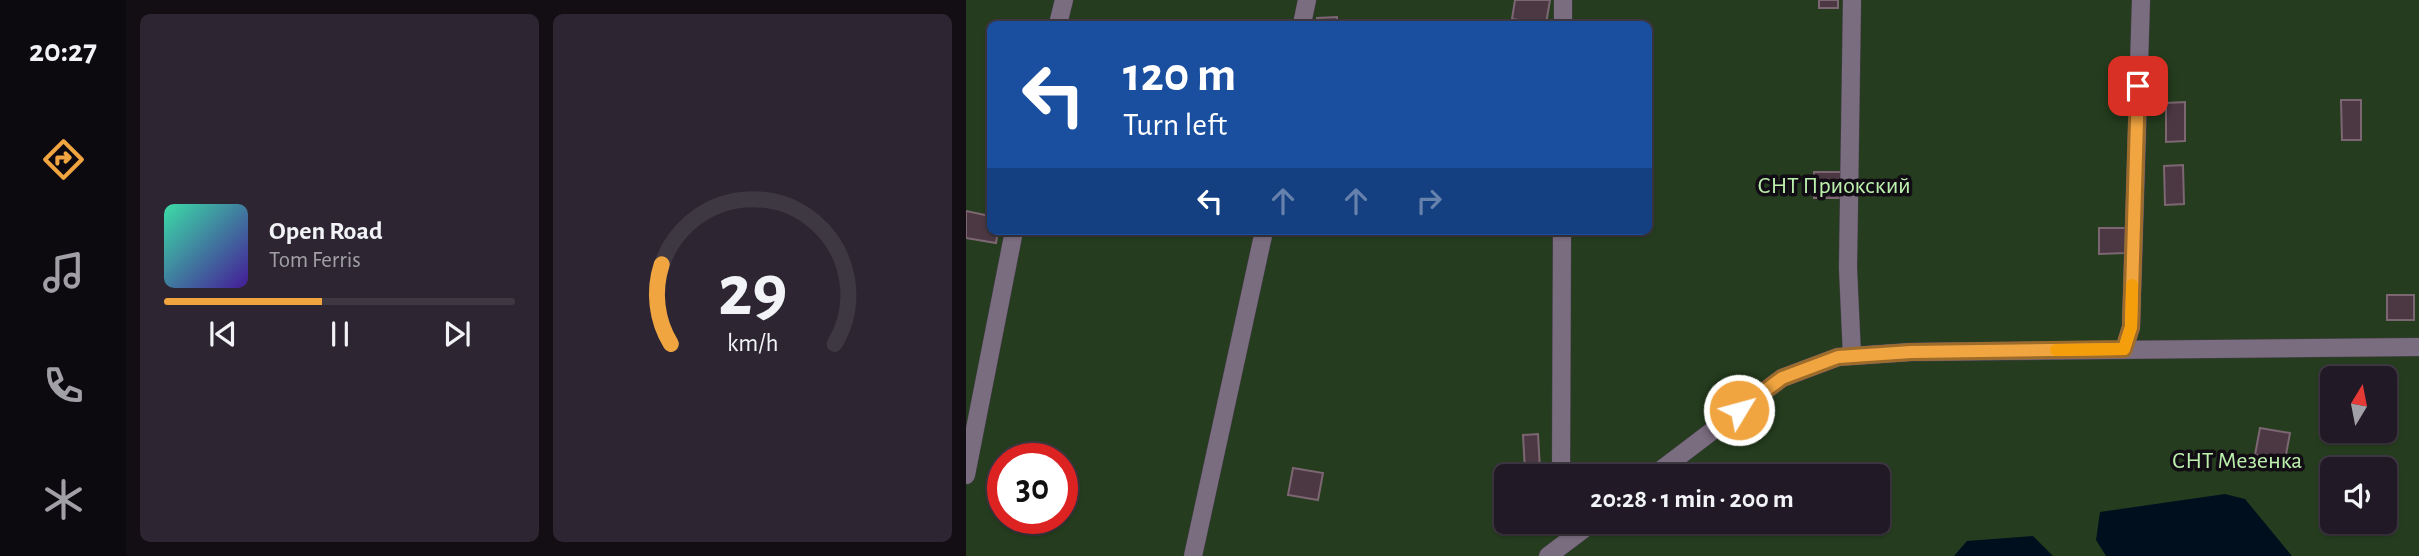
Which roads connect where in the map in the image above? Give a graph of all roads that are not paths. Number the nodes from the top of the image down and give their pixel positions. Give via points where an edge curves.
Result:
1 (1064, 0) edge
2 (1307, 0) edge
3 (1563, 0) edge
4 (1852, 0) edge
5 (2141, 0) edge
6 (1059, 21) edge
7 (1303, 21) edge
8 (1563, 21) edge
9 (1013, 235) edge
10 (1263, 235) edge
11 (1562, 235) edge
12 (2419, 347) edge
13 (2124, 349) junction
14 (1852, 356) junction
15 (1561, 464) edge
16 (1669, 464) edge
17 (966, 475) edge
18 (1573, 534) edge
19 (1193, 556) edge
20 (1548, 556) edge

1 - 6 street
2 - 7 street
3 - 8 street
4 - 14 street via 1848,268
5 - 13 street via 2131,327
9 - 17 street
10 - 19 street
11 - 15 street
12 - 13 street
13 - 14 street
14 - 16 street via 1782,378
18 - 20 street

